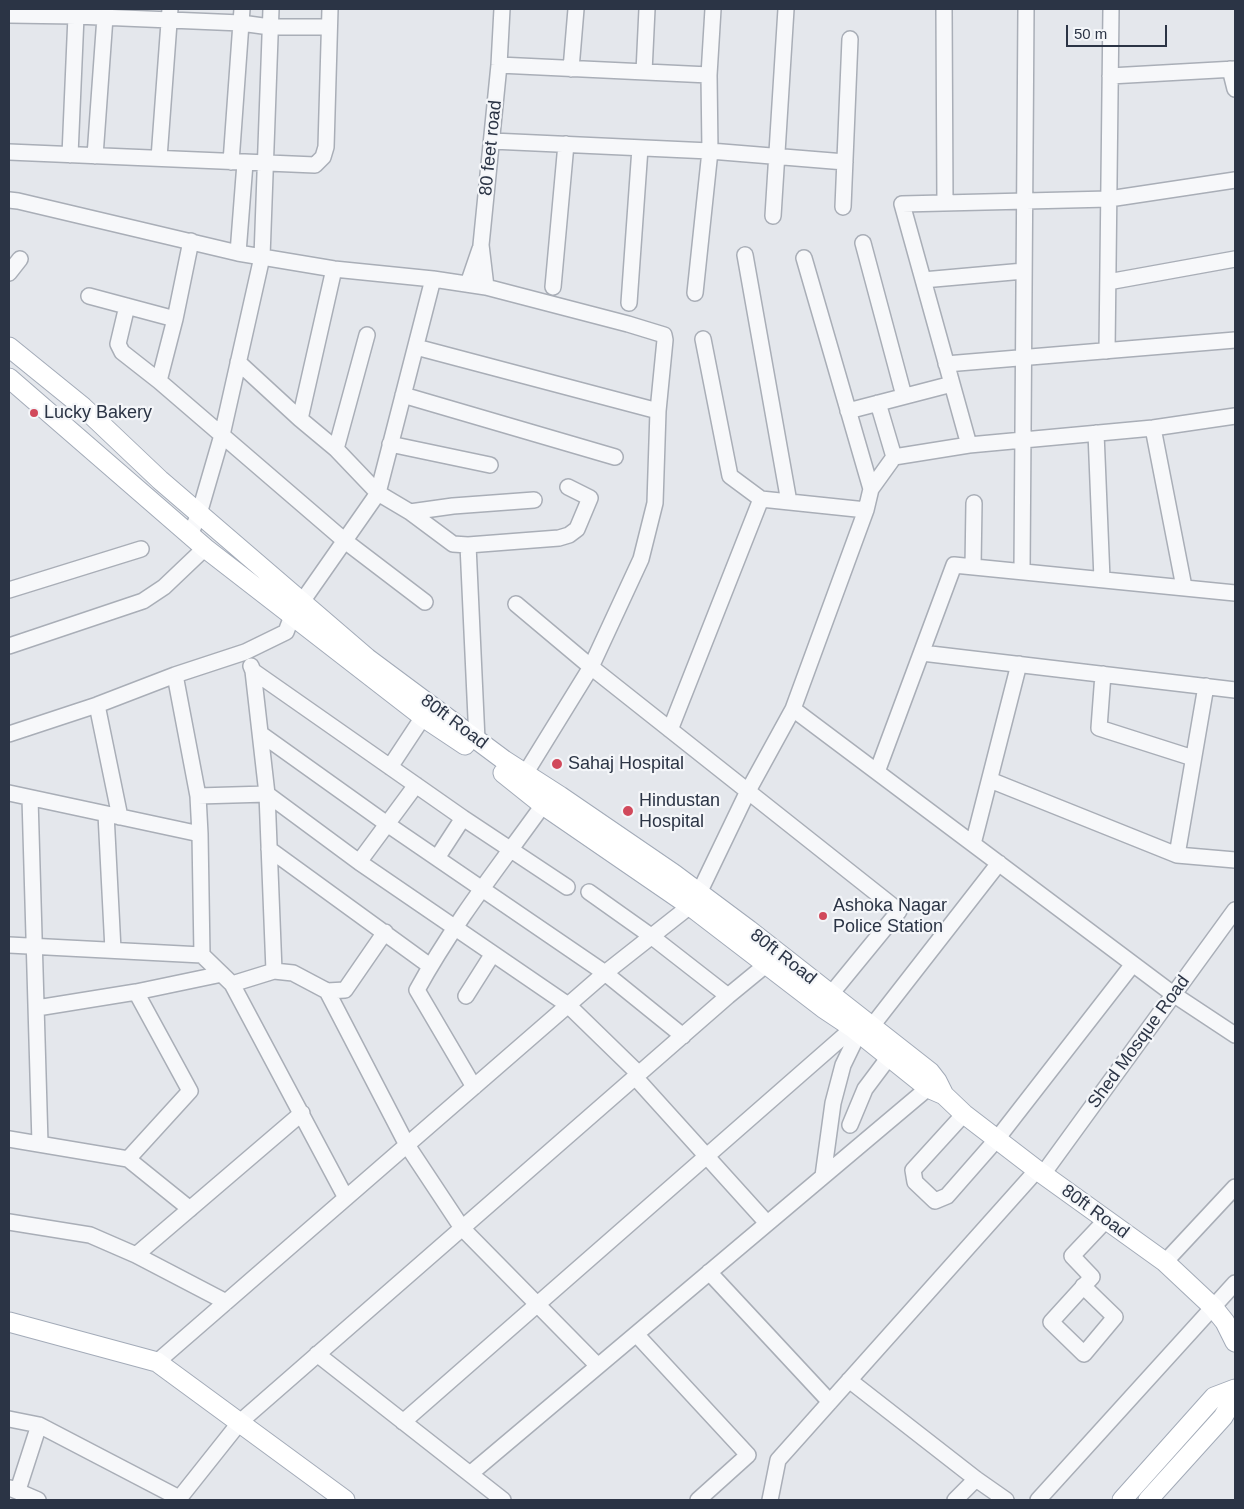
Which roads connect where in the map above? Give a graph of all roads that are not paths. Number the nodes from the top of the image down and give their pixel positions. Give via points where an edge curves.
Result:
1 (271, 9) edge
2 (330, 9) edge
3 (502, 9) edge
4 (576, 9) edge
5 (647, 9) edge
6 (713, 9) edge
7 (786, 9) edge
8 (944, 9) edge
9 (1026, 9) edge
10 (1111, 9) edge
11 (169, 14) edge
12 (9, 15) edge
13 (76, 16) junction
14 (242, 16) edge
15 (105, 17) junction
16 (270, 26) junction
17 (329, 27) junction
18 (850, 39) dead end
19 (499, 66) junction
20 (572, 69) junction
21 (1232, 69) edge
22 (644, 72) junction
23 (709, 75) junction
24 (1110, 76) junction
25 (1235, 89) edge
26 (492, 141) junction
27 (566, 144) junction
28 (640, 148) junction
29 (710, 151) junction
30 (9, 152) edge
31 (70, 155) junction
32 (94, 156) junction
33 (777, 156) junction
34 (158, 158) junction
35 (238, 162) junction
36 (845, 162) junction
37 (265, 163) junction
38 (1235, 180) edge
39 (1109, 199) junction
40 (9, 200) edge
41 (1024, 202) junction
42 (945, 203) junction
43 (843, 207) dead end
44 (773, 216) dead end
45 (191, 241) junction
46 (864, 243) dead end
47 (482, 245) junction
48 (238, 252) junction
49 (745, 255) dead end
50 (262, 257) junction
51 (804, 258) dead end
52 (20, 259) dead end
53 (1235, 259) edge
54 (334, 269) junction
55 (1024, 271) junction
56 (9, 273) edge
57 (433, 279) junction
58 (923, 280) junction
59 (1108, 282) junction
60 (468, 284) junction
61 (486, 287) junction
62 (553, 287) dead end
63 (695, 293) dead end
64 (89, 296) dead end
65 (629, 304) dead end
66 (127, 306) junction
67 (175, 319) junction
68 (367, 335) dead end
69 (704, 339) dead end
70 (1235, 340) edge
71 (9, 347) edge
72 (416, 348) junction
73 (1106, 351) junction
74 (1023, 358) junction
75 (238, 362) junction
76 (946, 364) junction
77 (9, 378) edge
78 (159, 381) junction
79 (952, 384) junction
80 (403, 395) junction
81 (904, 396) junction
82 (878, 403) junction
83 (658, 411) junction
84 (848, 411) junction
85 (1235, 416) edge
86 (300, 420) junction
87 (1153, 428) junction
88 (1096, 433) junction
89 (222, 435) junction
90 (1023, 439) junction
91 (390, 444) junction
92 (969, 445) junction
93 (336, 449) junction
94 (894, 456) junction
95 (615, 457) dead end
96 (490, 466) dead end
97 (568, 487) dead end
98 (871, 489) junction
99 (378, 492) junction
100 (762, 498) junction
101 (534, 500) dead end
102 (789, 502) junction
103 (974, 504) dead end
104 (866, 510) junction
105 (410, 512) junction
106 (199, 514) junction
107 (190, 535) junction
108 (345, 542) junction
109 (468, 545) junction
110 (205, 548) junction
111 (141, 549) dead end
112 (973, 567) junction
113 (1022, 571) junction
114 (1102, 579) junction
115 (1184, 587) junction
116 (9, 590) edge
117 (1235, 593) edge
118 (425, 602) dead end
119 (516, 604) dead end
120 (297, 609) junction
121 (9, 646) edge
122 (245, 652) junction
123 (922, 653) junction
124 (1019, 664) junction
125 (591, 667) junction
126 (253, 671) junction
127 (1103, 674) junction
128 (175, 675) junction
129 (1206, 686) junction
130 (1235, 690) edge
131 (97, 705) junction
132 (793, 709) junction
133 (424, 717) junction
134 (670, 730) junction
135 (9, 734) edge
136 (261, 734) junction
137 (477, 740) junction
138 (1193, 758) junction
139 (390, 767) junction
140 (877, 772) junction
141 (525, 774) junction
142 (990, 780) junction
143 (416, 785) junction
144 (748, 791) junction
145 (9, 793) edge
146 (267, 794) junction
147 (198, 796) junction
148 (30, 798) junction
149 (543, 804) junction
150 (113, 816) junction
151 (463, 818) junction
152 (387, 824) junction
153 (200, 834) junction
154 (973, 844) junction
155 (269, 849) junction
156 (511, 849) junction
157 (1177, 855) junction
158 (437, 858) junction
159 (1235, 860) edge
160 (359, 862) junction
161 (999, 863) junction
162 (567, 887) dead end
163 (483, 888) junction
164 (589, 892) dead end
165 (695, 900) junction
166 (1235, 910) edge
167 (455, 928) junction
168 (385, 932) junction
169 (651, 936) junction
170 (9, 945) edge
171 (34, 946) junction
172 (113, 950) junction
173 (202, 955) junction
174 (492, 955) junction
175 (768, 964) junction
176 (1133, 964) junction
177 (430, 966) junction
178 (274, 971) junction
179 (605, 974) junction
180 (227, 979) junction
181 (327, 991) junction
182 (136, 992) junction
183 (832, 994) junction
184 (1173, 994) junction
185 (466, 996) dead end
186 (728, 996) junction
187 (568, 1005) junction
188 (37, 1008) junction
189 (862, 1031) junction
190 (1235, 1035) edge
191 (683, 1036) junction
192 (890, 1057) junction
193 (637, 1075) junction
194 (474, 1086) junction
195 (936, 1091) junction
196 (302, 1113) junction
197 (964, 1114) junction
198 (850, 1125) dead end
199 (9, 1139) edge
200 (997, 1139) junction
201 (40, 1143) junction
202 (407, 1145) junction
203 (706, 1156) junction
204 (128, 1159) junction
205 (1040, 1172) junction
206 (823, 1176) junction
207 (1235, 1187) edge
208 (346, 1198) junction
209 (190, 1209) junction
210 (1106, 1220) junction
211 (9, 1222) edge
212 (767, 1223) junction
213 (462, 1228) junction
214 (136, 1255) junction
215 (1165, 1262) junction
216 (709, 1272) junction
217 (1235, 1283) edge
218 (1083, 1286) dead end
219 (226, 1302) junction
220 (537, 1304) junction
221 (1213, 1307) junction
222 (9, 1322) edge
223 (636, 1334) junction
224 (1235, 1342) edge
225 (317, 1354) junction
226 (158, 1362) junction
227 (598, 1366) junction
228 (849, 1380) junction
229 (1235, 1390) edge
230 (830, 1402) junction
231 (9, 1420) edge
232 (240, 1422) junction
233 (403, 1422) junction
234 (39, 1425) junction
235 (470, 1474) junction
236 (976, 1479) junction
237 (13, 1489) edge
238 (178, 1499) edge
239 (38, 1500) edge
240 (345, 1500) edge
241 (503, 1500) edge
242 (698, 1500) edge
243 (770, 1500) edge
244 (955, 1500) edge
245 (1006, 1500) edge
246 (1038, 1500) edge
247 (1122, 1500) edge
248 (1148, 1500) edge

1 - 16 street
2 - 17 street
3 - 19 street, 80 feet road
4 - 20 street
5 - 22 street
6 - 23 street
7 - 33 street
8 - 42 street
9 - 41 street
10 - 24 street
11 - 14 street
11 - 15 street
11 - 34 street
12 - 13 street
13 - 15 street
13 - 31 street
14 - 16 street
14 - 35 street
15 - 32 street
16 - 17 street
16 - 37 street
17 - 37 street via 326,147 323,157 315,165
18 - 36 street
19 - 20 street
19 - 26 street, 80 feet road
20 - 22 street
21 - 24 street
21 - 25 street
22 - 23 street
23 - 29 street
24 - 39 street
26 - 27 street
26 - 47 street, 80 feet road
27 - 28 street
27 - 62 street
28 - 29 street
28 - 65 street
29 - 33 street
29 - 63 street
30 - 31 street
31 - 32 street
32 - 34 street
33 - 36 street
33 - 44 street
34 - 35 street
35 - 37 street
35 - 48 street
36 - 43 street
37 - 50 street
38 - 39 street
39 - 41 street
39 - 59 street
40 - 45 street
41 - 42 street
41 - 55 street
42 - 58 street via 902,204
45 - 48 street
45 - 67 street
46 - 81 street
47 - 60 street
47 - 61 street, 80 feet road
48 - 50 street
49 - 102 street
50 - 54 street
50 - 75 street
51 - 84 street
52 - 56 street
53 - 59 street
54 - 57 street
54 - 86 street
55 - 58 street
55 - 74 street
57 - 60 street
57 - 72 street
58 - 76 street
59 - 73 street
60 - 61 street
61 - 83 street via 664,335
64 - 66 street
66 - 67 street
66 - 78 street via 118,344 122,352
67 - 78 street
68 - 93 street
69 - 100 street via 730,476
70 - 73 street
71 - 106 main road via 83,407
72 - 80 street
72 - 83 street
73 - 74 street
74 - 76 street
74 - 90 street
75 - 86 street
75 - 89 street
76 - 79 street
77 - 107 main road
78 - 89 street
79 - 81 street
79 - 92 street
80 - 91 street
80 - 95 street
81 - 82 street
82 - 84 street
82 - 94 street
83 - 125 street via 655,504 643,550
84 - 98 street
85 - 87 street
86 - 93 street
87 - 88 street
87 - 115 street
88 - 90 street
88 - 114 street
89 - 106 street
89 - 108 street
90 - 92 street
90 - 113 street
91 - 96 street
91 - 99 street
92 - 94 street
93 - 99 street
94 - 98 street
97 - 109 street via 590,498 577,529 569,535
98 - 104 street
99 - 105 street
99 - 108 street
100 - 102 street
100 - 134 street
101 - 105 street
102 - 104 street
103 - 112 street
104 - 132 street
105 - 109 street via 453,544
106 - 107 street
106 - 120 main road
107 - 110 main road
108 - 118 street
108 - 120 street
109 - 137 street
110 - 120 main road
110 - 121 street via 164,587 143,601
111 - 116 street
112 - 113 street
112 - 123 street via 954,565
113 - 114 street
114 - 115 street
115 - 117 street
119 - 125 street
120 - 122 street via 286,632
120 - 133 main road
120 - 137 main road, 80ft Road
122 - 126 street
122 - 128 street
123 - 124 street
123 - 140 street
124 - 127 street
124 - 142 street
125 - 134 street
125 - 141 street
126 - 136 street
126 - 139 street
127 - 129 street
127 - 138 street via 1099,728
128 - 131 street
128 - 147 street
129 - 130 street
129 - 138 street
131 - 135 street
131 - 150 street
132 - 140 street
132 - 144 street
133 - 139 street
133 - 149 main road
134 - 144 street
136 - 146 street
136 - 152 street
137 - 141 main road, 80ft Road
138 - 157 street
139 - 143 street
140 - 154 street
141 - 165 main road, 80ft Road
142 - 154 street
142 - 157 street
143 - 151 street
143 - 152 street
144 - 165 street
144 - 183 street via 899,911
145 - 148 street
146 - 147 street
146 - 155 street
146 - 160 street
147 - 153 street
148 - 150 street
148 - 171 street
149 - 156 street
149 - 165 main road
150 - 153 street
150 - 172 street
151 - 156 street
151 - 158 street
152 - 158 street
152 - 160 street
153 - 173 street
154 - 161 street
155 - 168 street
155 - 178 street
156 - 162 street
156 - 163 street
157 - 159 street
158 - 163 street
160 - 167 street
161 - 176 street
161 - 189 street
163 - 167 street
163 - 179 street
164 - 169 street
165 - 169 street
165 - 175 main road
165 - 183 main road, 80ft Road
166 - 184 street, Shed Mosque Road
167 - 174 street
167 - 177 street
168 - 177 street
168 - 181 street via 345,990
169 - 179 street
169 - 186 street
170 - 171 street
171 - 172 street
171 - 188 street
172 - 173 street
173 - 180 street
174 - 185 street
174 - 187 street
175 - 186 street
175 - 189 main road via 823,1008
176 - 184 street
176 - 200 street
177 - 194 street via 417,990
178 - 180 street
178 - 181 street via 293,974
179 - 187 street
179 - 191 street
180 - 182 street
180 - 196 street
181 - 202 street
182 - 188 street
182 - 204 street via 190,1091
183 - 189 main road, 80ft Road
184 - 190 street
184 - 205 street, Shed Mosque Road
186 - 191 street
187 - 193 street
187 - 194 street
188 - 201 street
189 - 192 main road
189 - 195 main road, 80ft Road via 930,1072 937,1080
189 - 203 street
189 - 206 street via 843,1065 833,1103
191 - 193 street
192 - 195 main road
192 - 198 street via 865,1089
193 - 203 street
193 - 213 street
194 - 202 street
195 - 197 main road, 80ft Road
195 - 206 street
196 - 208 street
196 - 209 street
197 - 200 main road, 80ft Road
197 - 200 street via 913,1170 915,1182 935,1200 947,1196
199 - 201 street
200 - 205 main road, 80ft Road
201 - 204 street
202 - 208 street
202 - 213 street
203 - 212 street
203 - 220 street
204 - 209 street
205 - 210 main road, 80ft Road
205 - 228 street, Shed Mosque Road
206 - 212 street
207 - 215 street
208 - 219 street
209 - 214 street
210 - 215 main road, 80ft Road
210 - 218 street via 1072,1256 1092,1276
211 - 214 street via 90,1235
212 - 216 street
213 - 220 street
213 - 225 street
214 - 219 street
215 - 221 main road, 80ft Road
216 - 223 street
216 - 230 street
217 - 221 street
219 - 226 street
220 - 227 street
220 - 233 street
221 - 224 main road, 80ft Road
221 - 246 street
222 - 226 main road
223 - 227 street
223 - 242 street via 748,1455
225 - 232 street
225 - 233 street
226 - 232 main road
227 - 235 street
228 - 230 street, Shed Mosque Road
228 - 236 street
229 - 247 main road via 1214,1396
229 - 248 main road via 1223,1417
230 - 243 street, Shed Mosque Road via 778,1460
231 - 234 street
232 - 238 street
232 - 240 main road
233 - 235 street
234 - 237 street
234 - 238 street
235 - 241 street
236 - 244 street
236 - 245 street
237 - 239 street

